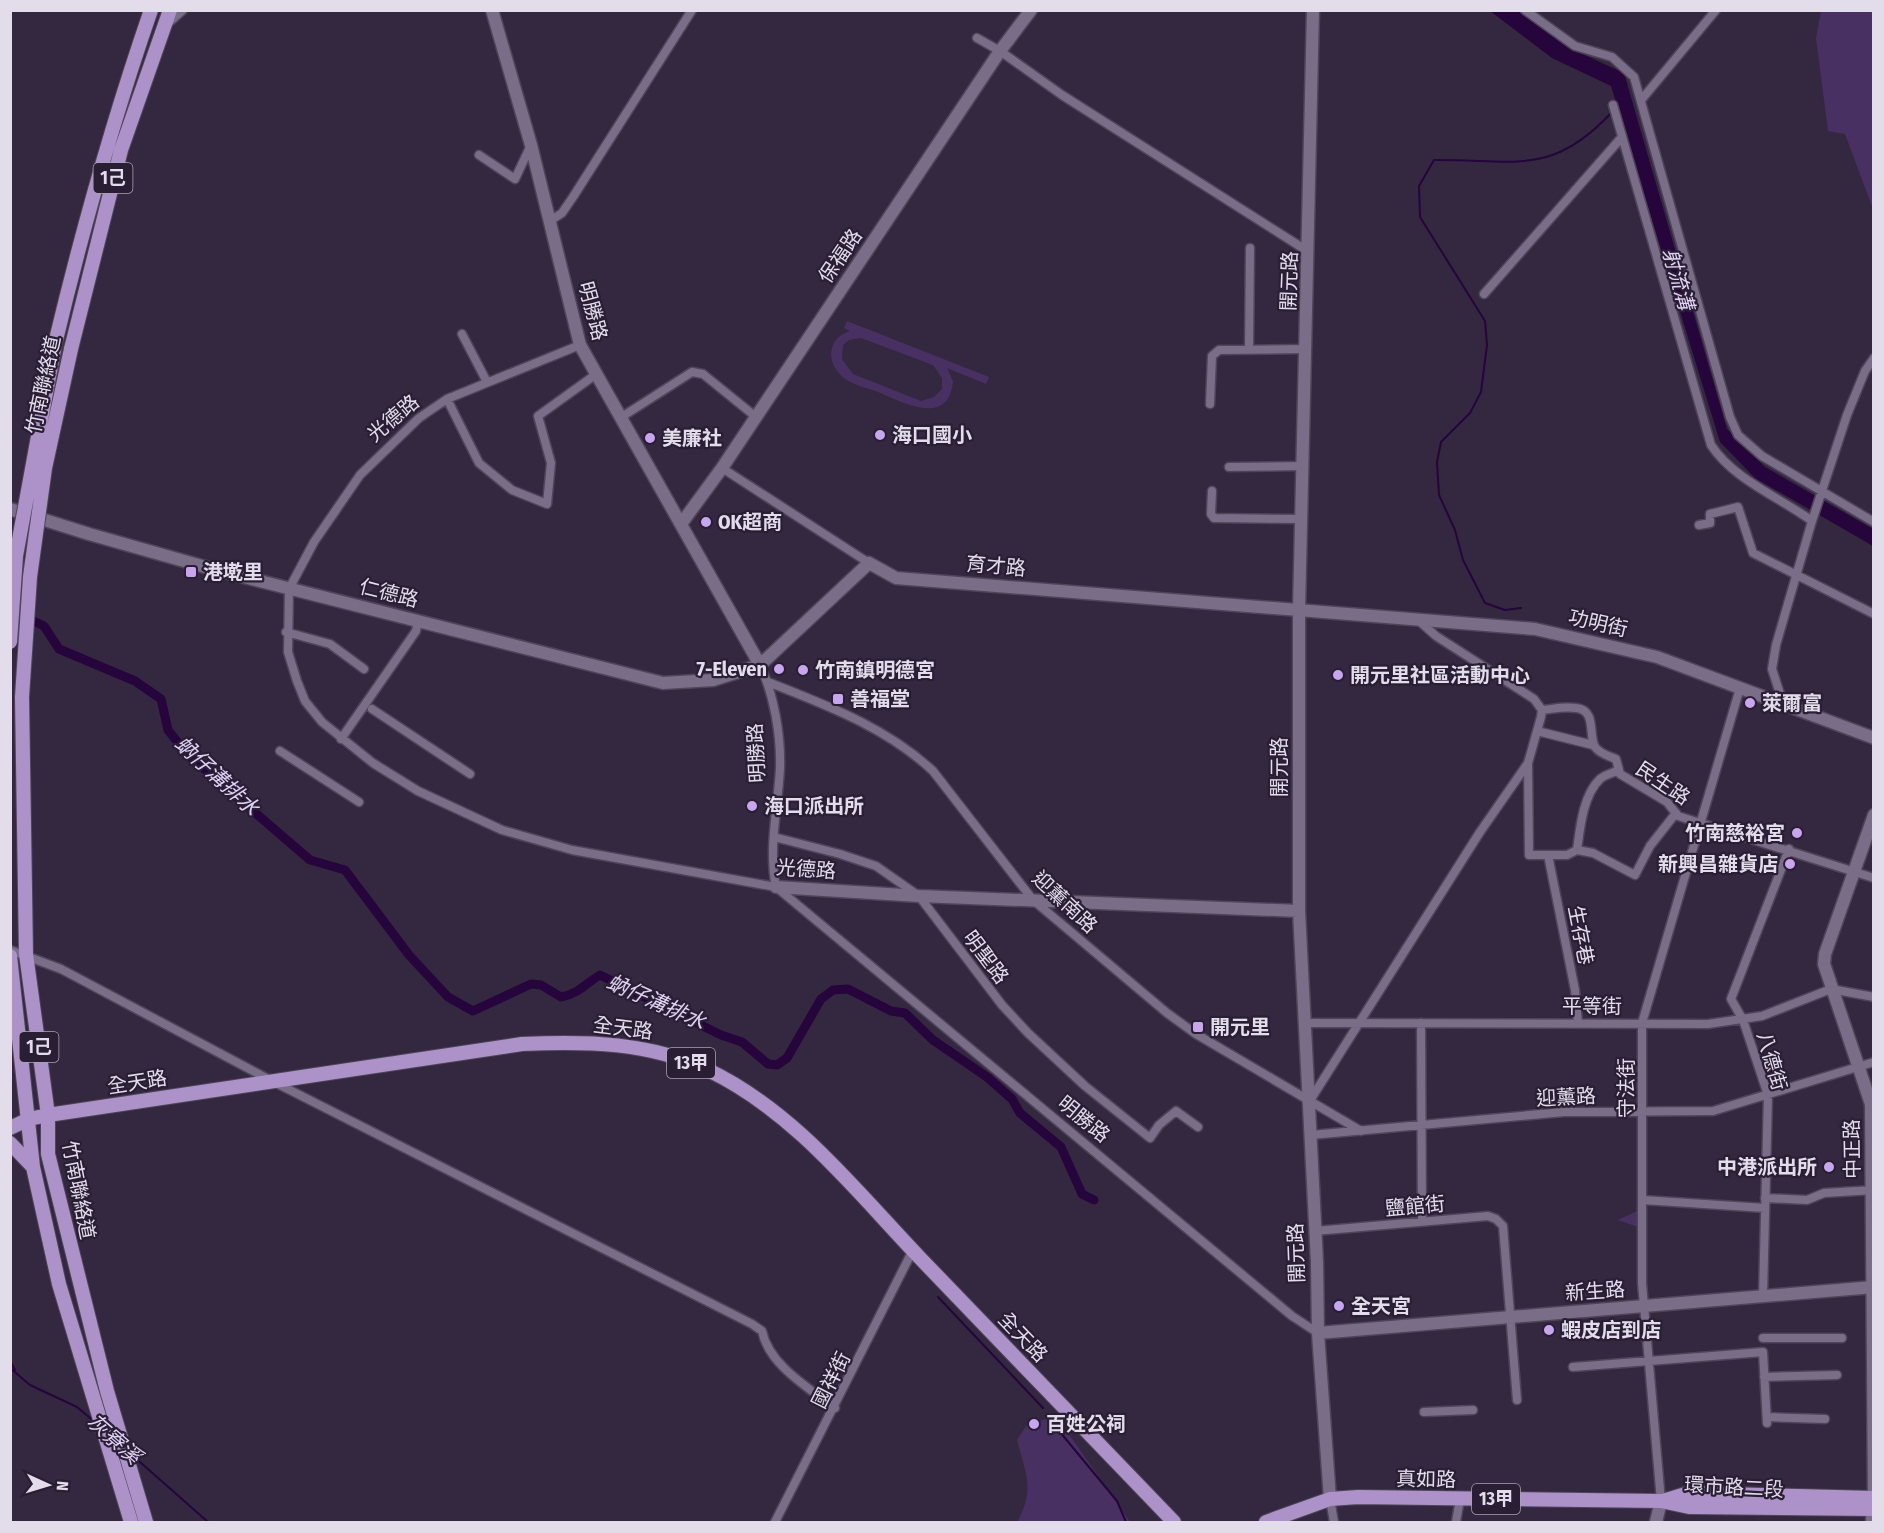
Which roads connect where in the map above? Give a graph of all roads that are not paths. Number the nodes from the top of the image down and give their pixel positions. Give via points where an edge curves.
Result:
1 (151, 10) edge
2 (170, 10) edge
3 (183, 10) edge
4 (492, 10) edge
5 (692, 10) edge
6 (1031, 10) edge
7 (1313, 10) edge
8 (1525, 10) edge
9 (1716, 10) edge
10 (164, 28) junction
11 (977, 38) dead end
12 (1000, 51) junction
13 (1642, 99) junction
14 (1613, 105) dead end
15 (1622, 137) junction
16 (531, 145) junction
17 (479, 155) dead end
18 (550, 220) junction
19 (1250, 248) dead end
20 (1309, 252) junction
21 (1484, 294) dead end
22 (462, 334) dead end
23 (580, 345) junction
24 (1249, 349) junction
25 (1306, 349) junction
26 (1874, 358) edge
27 (595, 375) junction
28 (487, 382) junction
29 (447, 399) junction
30 (1210, 404) dead end
31 (756, 417) junction
32 (620, 418) junction
33 (1303, 466) junction
34 (1229, 467) dead end
35 (722, 468) junction
36 (1212, 491) dead end
37 (1822, 494) junction
38 (10, 509) edge
39 (1302, 519) junction
40 (1813, 520) junction
41 (1874, 522) edge
42 (681, 524) junction
43 (1699, 525) dead end
44 (869, 563) junction
45 (1796, 574) junction
46 (290, 589) junction
47 (1299, 610) junction
48 (1874, 614) edge
49 (1417, 620) junction
50 (418, 621) junction
51 (286, 632) junction
52 (10, 642) edge
53 (760, 665) junction
54 (364, 669) dead end
55 (768, 682) junction
56 (1740, 688) junction
57 (1783, 703) junction
58 (372, 709) dead end
59 (1542, 710) junction
60 (1537, 732) junction
61 (1874, 738) edge
62 (341, 740) junction
63 (1593, 745) junction
64 (280, 750) dead end
65 (1528, 763) junction
66 (1617, 771) junction
67 (470, 774) dead end
68 (359, 802) dead end
69 (1676, 813) junction
70 (1874, 815) edge
71 (1701, 824) junction
72 (774, 837) junction
73 (1789, 849) junction
74 (1577, 850) junction
75 (1548, 855) junction
76 (1853, 870) junction
77 (1874, 878) edge
78 (776, 887) junction
79 (919, 896) junction
80 (1033, 900) junction
81 (1299, 911) junction
82 (10, 950) edge
83 (26, 954) junction
84 (10, 956) edge
85 (1831, 989) junction
86 (1874, 997) edge
87 (1743, 1020) junction
88 (1304, 1023) junction
89 (1421, 1023) junction
90 (1578, 1023) junction
91 (1642, 1023) junction
92 (1360, 1024) junction
93 (1874, 1062) edge
94 (1858, 1067) junction
95 (272, 1081) junction
96 (1768, 1095) junction
97 (1309, 1102) junction
98 (1642, 1111) junction
99 (48, 1115) junction
100 (10, 1116) edge
101 (29, 1119) junction
102 (1422, 1125) junction
103 (10, 1128) edge
104 (1198, 1128) dead end
105 (1360, 1131) junction
106 (1311, 1135) junction
107 (10, 1143) edge
108 (1873, 1160) edge
109 (33, 1167) junction
110 (1873, 1190) edge
111 (1766, 1198) junction
112 (1643, 1200) junction
113 (1765, 1208) junction
114 (1422, 1221) junction
115 (1315, 1231) junction
116 (913, 1250) junction
117 (1873, 1287) edge
118 (1763, 1296) junction
119 (1645, 1307) junction
120 (1510, 1317) junction
121 (1318, 1333) junction
122 (1763, 1338) dead end
123 (1842, 1338) dead end
124 (1873, 1356) edge
125 (1651, 1362) junction
126 (1573, 1367) dead end
127 (1837, 1375) dead end
128 (1764, 1377) junction
129 (1517, 1400) dead end
130 (835, 1408) junction
131 (1473, 1410) dead end
132 (1424, 1412) dead end
133 (1825, 1419) dead end
134 (1460, 1498) junction
135 (1330, 1500) junction
136 (1661, 1501) junction
137 (1873, 1507) edge
138 (131, 1522) edge
139 (146, 1522) edge
140 (776, 1522) edge
141 (1174, 1522) edge
142 (1266, 1522) edge
143 (1334, 1522) edge
144 (1456, 1522) edge
145 (1656, 1522) edge
146 (1666, 1522) edge

1 - 52 main road, 竹南聯絡道 / 1己, bridge via 107,144 55,344 16,556
2 - 10 main road, 竹南聯絡道 / 1己
3 - 10 street
4 - 16 street, 明勝路
5 - 18 street via 573,197 562,213
6 - 12 street, 保福路
7 - 20 street, 開元路
8 - 13 street via 1568,42 1612,57 1626,67
9 - 13 street
10 - 83 main road, 竹南聯絡道 / 1己, bridge via 121,150 45,468 30,577 22,697
11 - 12 street
12 - 20 street via 1062,95
12 - 31 street, 保福路
13 - 37 street via 1738,435 1762,456
14 - 15 street
15 - 21 street
15 - 40 street via 1711,445 1719,457 1744,477
16 - 17 street via 515,179
16 - 18 street, 明勝路
18 - 23 street, 明勝路
19 - 24 street
20 - 25 street, 開元路
22 - 28 street
23 - 27 street, 明勝路
23 - 28 street, 光德路
24 - 25 street
24 - 30 street via 1219,350 1212,356
25 - 33 street, 開元路
26 - 37 street via 1847,416
27 - 29 street via 538,416 551,463 547,504 512,490 479,463
27 - 32 street, 明勝路
28 - 29 street, 光德路
29 - 46 street, 光德路 via 419,418 360,475 314,542
31 - 32 street via 703,374 692,372
31 - 35 street, 保福路
32 - 42 street, 明勝路
33 - 34 street
33 - 39 street, 開元路
35 - 42 street, 保福路
35 - 44 street, 育才路
36 - 39 street via 1214,518
37 - 40 street
37 - 41 street
38 - 46 street, 仁德路
39 - 47 street, 開元路
40 - 45 street
42 - 53 street, 明勝路
43 - 45 street via 1710,523 1710,514 1738,507 1753,553
44 - 47 street, 育才路 via 896,578
44 - 53 street
45 - 48 street
45 - 57 street via 1772,669
46 - 50 street, 仁德路
46 - 51 street, 光德路
47 - 49 street, 功明街
47 - 81 street, 開元路
49 - 56 street, 功明街 via 1535,629 1657,657
49 - 59 street via 1534,699
50 - 53 street, 仁德路 via 663,683 713,680
50 - 62 street via 416,631
51 - 54 street via 330,644
51 - 62 street, 光德路 via 288,652 305,701
53 - 55 street, 明勝路
55 - 72 street, 明勝路 via 780,766
55 - 80 street, 迎薰南路 via 841,711 918,757
56 - 57 street, 功明街
56 - 71 street, 守法街
57 - 61 street, 功明街
58 - 67 street
59 - 60 street
59 - 63 street via 1584,710 1590,719
60 - 63 street
60 - 65 street
62 - 78 street, 光德路 via 418,791 502,830 572,850
63 - 66 street, 民生路 via 1600,753 1616,759
64 - 68 street
65 - 75 street via 1529,855
65 - 92 street via 1480,832
66 - 69 street, 民生路 via 1667,802
66 - 74 street via 1600,778 1594,789 1581,820
69 - 71 street, 民生路
69 - 74 street via 1650,846 1635,875 1593,853
70 - 76 street, 中正路
71 - 73 street, 民生路
71 - 91 street, 守法街
72 - 78 street, 明勝路
72 - 79 street, 明聖路 via 876,866
73 - 76 street, 民生路
73 - 87 street, 八德街 via 1731,999
74 - 75 street via 1567,855
75 - 90 street, 生存巷
76 - 77 street, 民生路
76 - 85 street, 中正路 via 1825,954
78 - 79 street, 光德路
78 - 121 street, 明勝路 via 1233,1268
79 - 80 street, 光德路
79 - 104 street, 明聖路 via 1002,1005 1085,1086 1150,1138 1176,1111
80 - 81 street, 光德路
80 - 97 street, 迎薰南路 via 1167,1013
81 - 88 street, 開元路
82 - 83 street
83 - 95 street
83 - 99 main road, 竹南聯絡道 / 1己
84 - 101 main road, 竹南聯絡道 / 1己
85 - 86 street
85 - 87 street, 平等街
85 - 94 street, 中正路
87 - 91 street, 平等街
87 - 96 street, 八德街
88 - 92 street, 平等街
88 - 97 street, 開元路
89 - 90 street, 平等街
89 - 92 street, 平等街
89 - 102 street
90 - 91 street, 平等街
91 - 98 street, 守法街
92 - 97 street
93 - 94 street, 迎薰路
94 - 96 street, 迎薰路
94 - 108 street, 中正路 via 1871,1104
95 - 99 main road, 全天路 / 13甲
95 - 116 main road, 全天路 / 13甲 via 522,1044 627,1046 668,1054 708,1070 771,1109 862,1193
95 - 130 street via 752,1324 762,1331 764,1340 786,1370
96 - 98 street, 迎薰路 via 1713,1111
96 - 111 street, 八德街
97 - 105 street, 迎薰南路
97 - 106 street, 開元路
98 - 102 street, 迎薰路 via 1564,1112
98 - 112 street, 守法街
99 - 101 main road, 全天路 / 13甲
99 - 139 main road, 竹南聯絡道 / 1己 via 48,1155 107,1391
100 - 101 main road, 13甲
101 - 103 main road, 13甲
101 - 109 main road, 竹南聯絡道 / 1己
102 - 105 street, 迎薰路
102 - 114 street
105 - 106 street, 迎薰路
106 - 115 street, 開元路
107 - 109 main road
108 - 110 street, 中正路
109 - 138 main road, 竹南聯絡道 / 1己 via 59,1284
110 - 111 street via 1824,1193 1807,1200
110 - 117 street, 中正路
111 - 113 street, 八德街
112 - 113 street
112 - 119 street, 守法街
113 - 118 street, 八德街
114 - 115 street, 鹽館街
114 - 120 street, 鹽館街 via 1488,1216 1503,1226
115 - 121 street, 開元路
116 - 130 street, 國祥街
116 - 141 main road, 全天路 / 13甲
117 - 118 street, 新生路
117 - 124 street, 中正路
118 - 119 street, 新生路
119 - 120 street, 新生路
119 - 125 street, 守法街
120 - 121 street, 新生路
120 - 129 street
121 - 135 street, 開元路
122 - 123 street
124 - 137 street, 中正路
125 - 126 street
125 - 128 street via 1763,1352
125 - 136 street, 守法街
127 - 128 street
128 - 133 street via 1767,1420
130 - 140 street, 國祥街
131 - 132 street
134 - 135 main road, 真如路 / 13甲
134 - 136 main road, 真如路 / 13甲
134 - 144 street
135 - 142 main road, 真如路 / 13甲
135 - 143 street, 開元路
136 - 137 main road, 環市路二段 / 13甲 via 1689,1507
136 - 145 street
136 - 146 street

